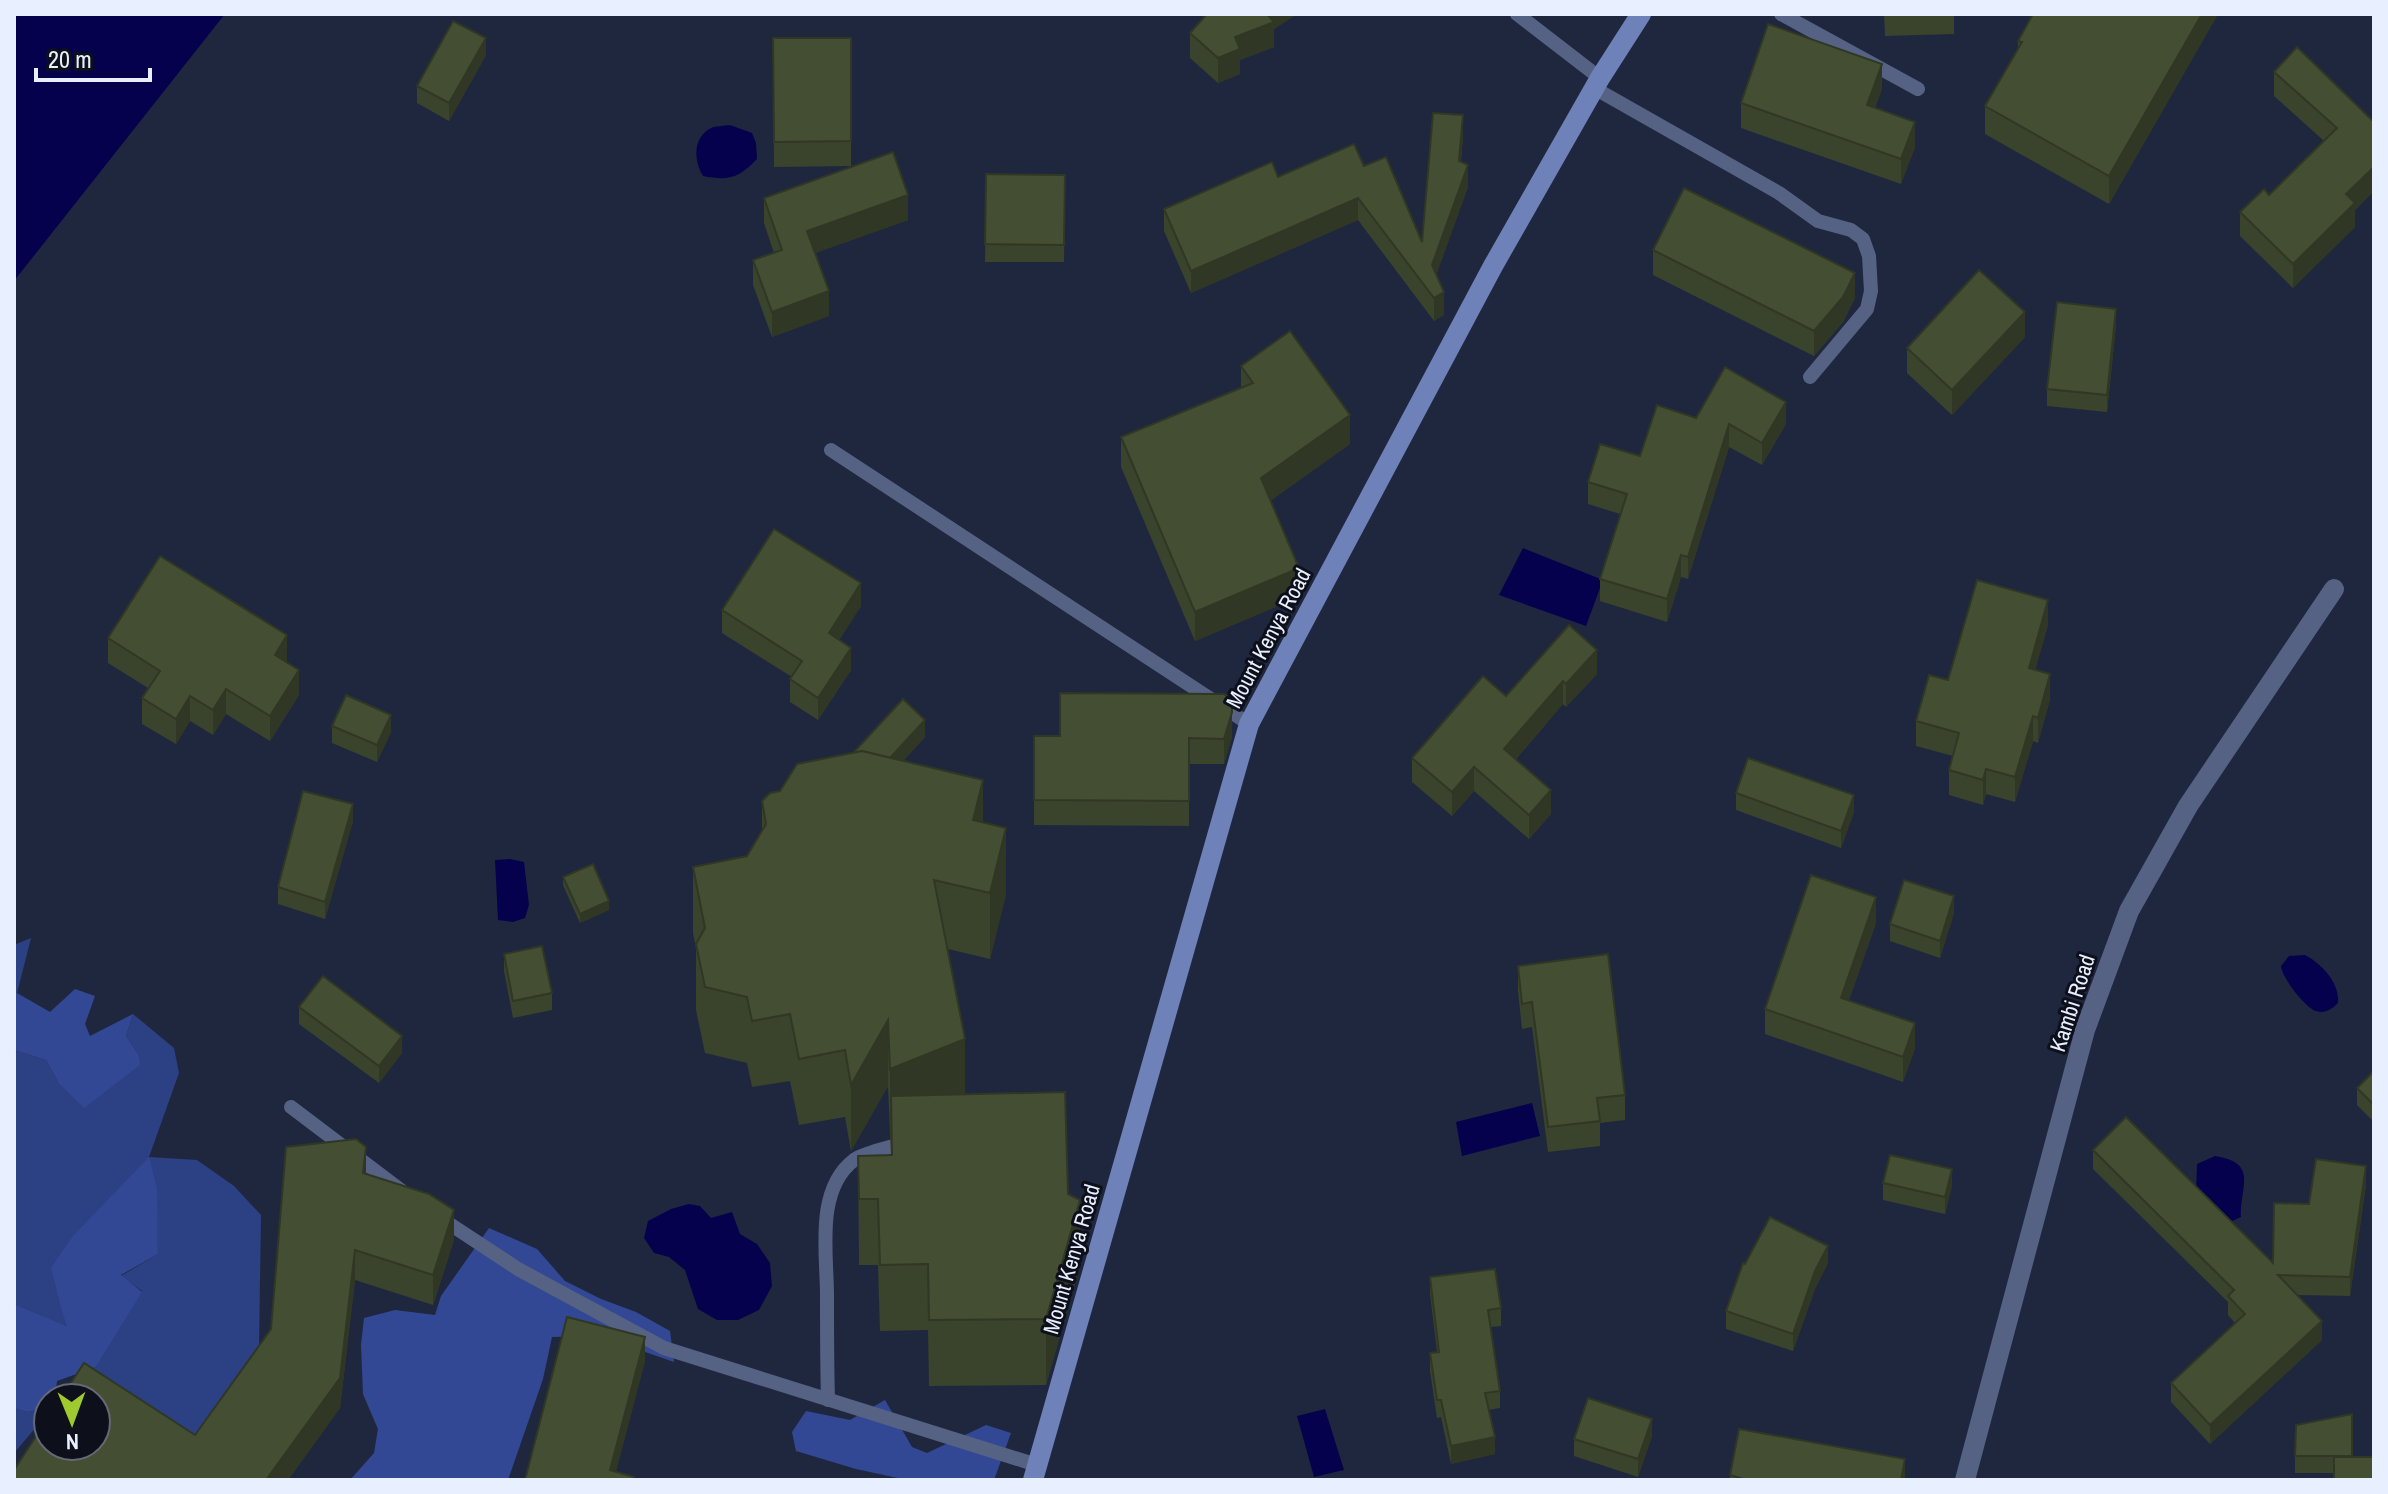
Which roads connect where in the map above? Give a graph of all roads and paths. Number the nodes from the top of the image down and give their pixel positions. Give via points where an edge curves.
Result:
1 (1517, 14) edge
2 (1641, 14) edge
3 (1781, 14) edge
4 (1597, 83) junction
5 (1918, 89) dead end
6 (1810, 377) dead end
7 (831, 450) dead end
8 (2334, 589) dead end
9 (1249, 724) junction
10 (291, 1107) dead end
11 (926, 1136) edge
12 (828, 1400) junction
13 (1035, 1473) edge
14 (1965, 1480) edge

1 - 4 lane
2 - 4 main road, Mount Kenya Road
3 - 5 lane
4 - 6 lane via 1818,221 1863,239 1869,256 1867,309
4 - 9 main road, Mount Kenya Road via 1493,266
7 - 9 lane
8 - 14 street, Kambi Road via 2188,806 2129,911 2085,1030
9 - 13 main road, Mount Kenya Road
10 - 12 lane via 416,1202 518,1269 664,1348
11 - 12 lane via 855,1160 837,1182 823,1240
12 - 13 lane

